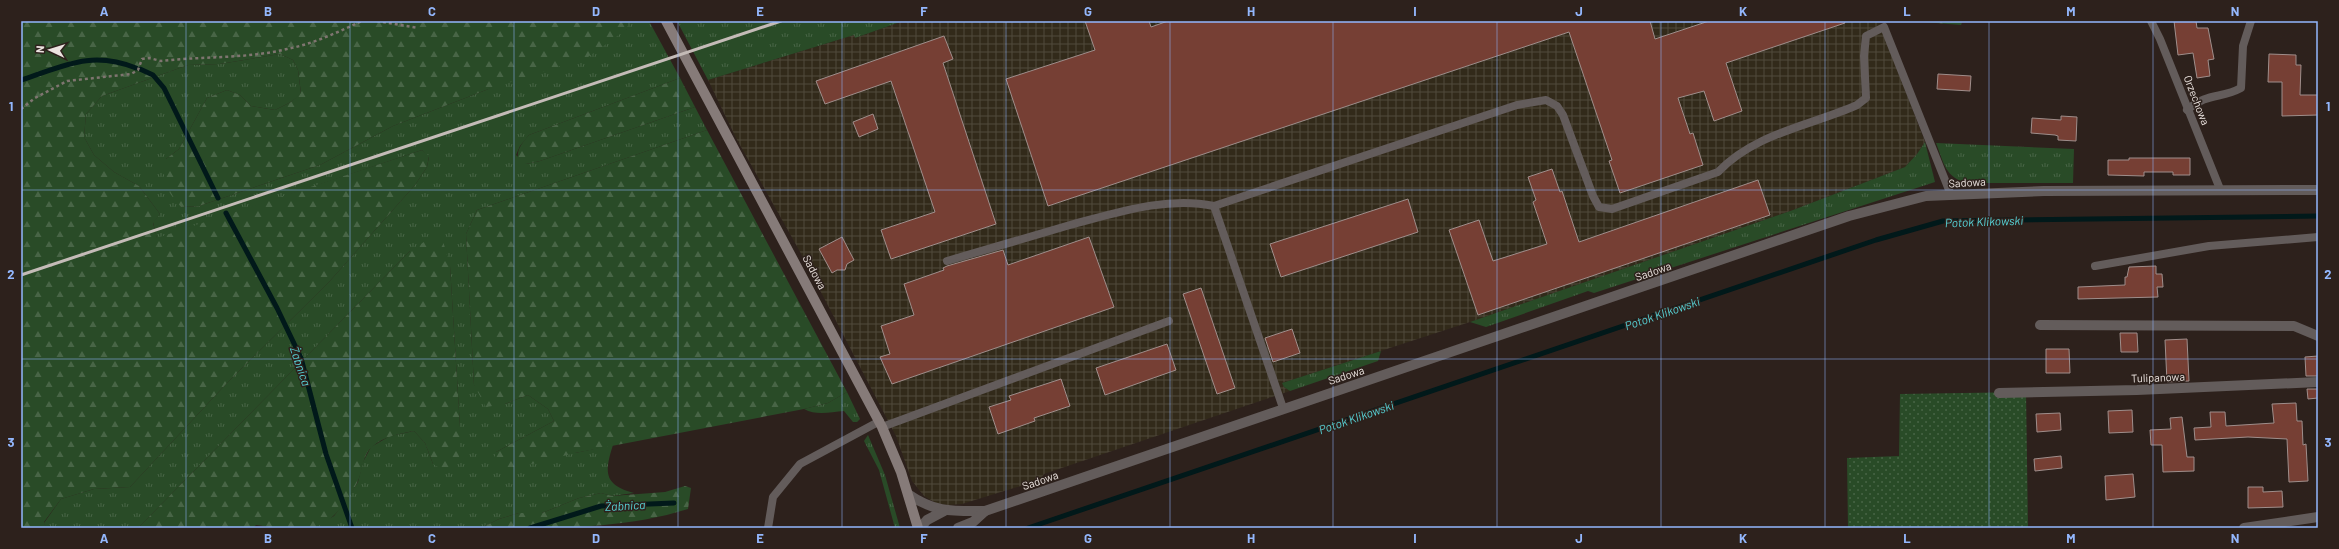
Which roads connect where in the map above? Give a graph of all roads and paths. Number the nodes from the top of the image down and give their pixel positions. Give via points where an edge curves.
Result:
1 (362, 21) edge
2 (377, 21) edge
3 (666, 21) edge
4 (2151, 21) edge
5 (2251, 21) edge
6 (418, 28) dead end
7 (21, 109) edge
8 (2187, 110) junction
9 (2220, 189) junction
10 (2318, 190) edge
11 (1951, 195) junction
12 (1214, 206) junction
13 (2318, 237) edge
14 (947, 261) dead end
15 (2095, 266) dead end
16 (1169, 321) dead end
17 (2040, 325) dead end
18 (2318, 336) edge
19 (2318, 382) edge
20 (1999, 393) dead end
21 (1283, 408) junction
22 (881, 424) junction
23 (908, 494) junction
24 (944, 511) junction
25 (985, 511) junction
26 (2318, 517) edge
27 (970, 525) edge
28 (768, 528) edge
29 (919, 528) edge
30 (958, 528) edge
31 (2244, 528) edge

1 - 7 path via 317,40 254,55 162,61 142,59 138,70 131,74 67,81 35,98
2 - 6 path
3 - 22 main road, Sadowa
4 - 8 lane, Orzechowa
5 - 8 lane via 2243,46 2241,88 2198,101
8 - 9 lane, Orzechowa
9 - 10 street, Sadowa
9 - 11 street, Sadowa
11 - 12 lane via 1884,27 1866,36 1866,98 1857,105 1753,144 1731,158 1718,172 1612,209 1599,207 1563,115 1557,106 1546,100 1517,105
11 - 21 street, Sadowa via 1926,196 1849,216
12 - 14 lane via 1197,203 1160,205 1114,213
12 - 21 lane
13 - 15 lane via 2209,246
16 - 22 lane
17 - 18 street via 2294,326
19 - 20 street, Tulipanowa
21 - 25 street, Sadowa
22 - 23 main road, Sadowa
22 - 28 lane via 800,464 773,497
23 - 24 street, Sadowa via 923,505
23 - 29 main road
24 - 25 street, Sadowa
24 - 29 street via 927,520
25 - 27 street
26 - 31 street
27 - 30 street

